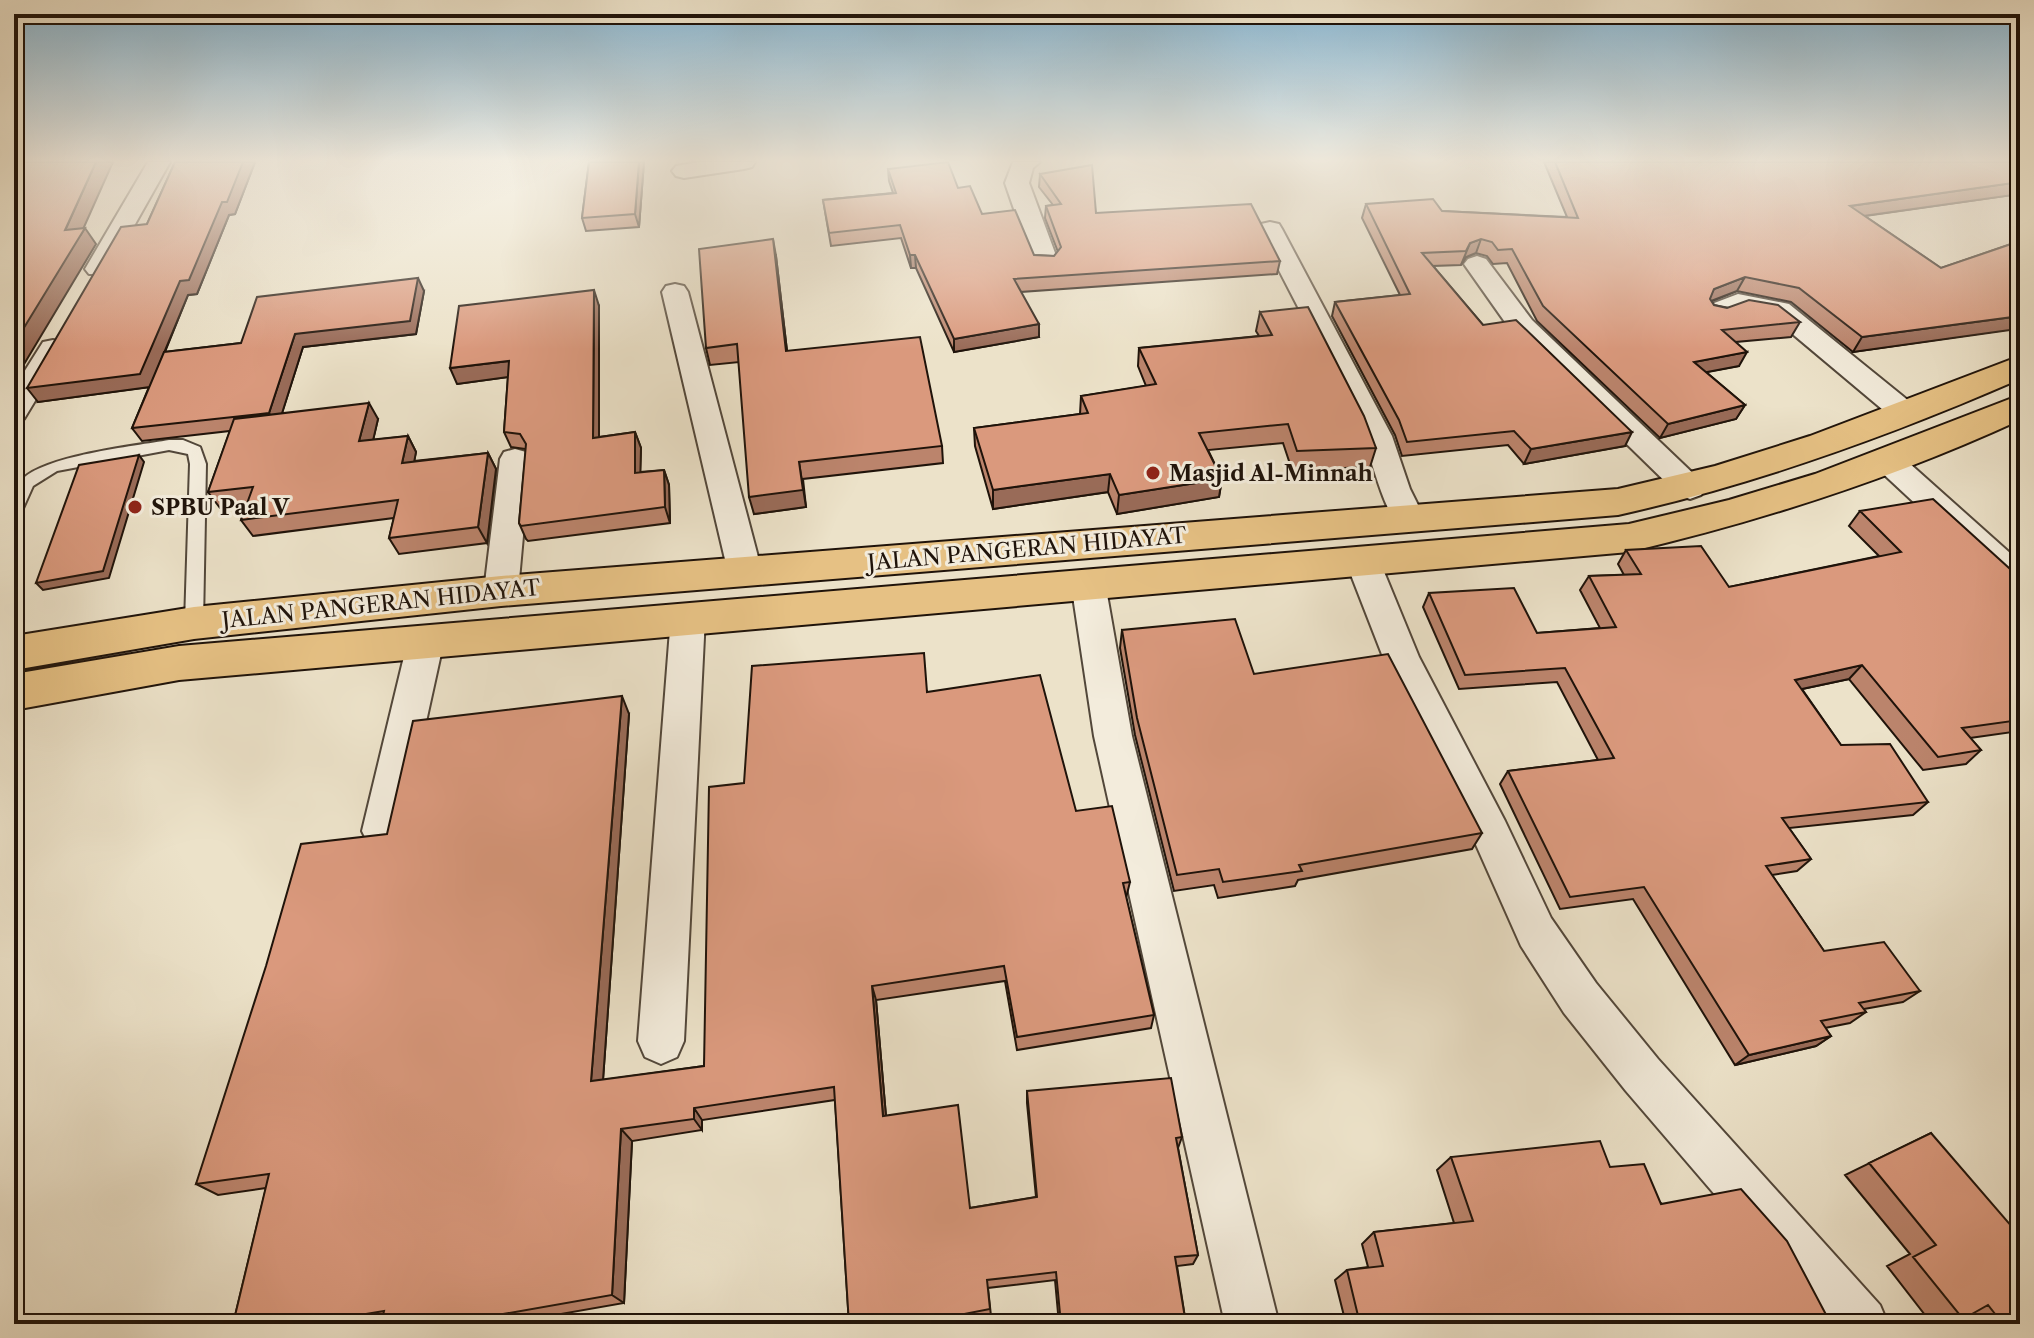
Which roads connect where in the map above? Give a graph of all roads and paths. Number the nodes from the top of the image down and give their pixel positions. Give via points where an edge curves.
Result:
1 (124, 224) edge
2 (1032, 224) edge
3 (1270, 229) dead end
4 (1045, 261) edge
5 (1477, 264) edge
6 (675, 292) dead end
7 (84, 294) edge
8 (1718, 311) edge
9 (69, 321) edge
10 (2020, 366) edge
11 (2020, 406) edge
12 (14, 412) edge
13 (1905, 413) junction
14 (515, 459) edge
15 (1888, 461) junction
16 (1690, 488) junction
17 (14, 511) edge
18 (1408, 517) junction
19 (1363, 562) junction
20 (1085, 564) junction
21 (745, 572) junction
22 (2020, 581) edge
23 (501, 591) junction
24 (688, 617) junction
25 (194, 623) junction
26 (426, 640) junction
27 (14, 653) edge
28 (179, 663) junction
29 (14, 692) edge
30 (382, 831) edge
31 (661, 1041) dead end
32 (1252, 1324) edge
33 (1861, 1324) edge

1 - 7 street
2 - 4 street
3 - 18 street via 1377,436
5 - 16 street via 1522,326
6 - 21 street
8 - 13 street via 1738,302 1780,310
9 - 12 street
10 - 13 highway, JALAN PANGERAN HIDAYAT
11 - 15 highway, JALAN PANGERAN HIDAYAT
13 - 16 highway, JALAN PANGERAN HIDAYAT via 1835,442
14 - 23 street
15 - 19 highway, JALAN PANGERAN HIDAYAT via 1721,519 1629,538
15 - 22 street
16 - 18 highway, JALAN PANGERAN HIDAYAT via 1618,502
17 - 25 lane via 27,483 53,467 169,445 195,451
18 - 20 highway, JALAN PANGERAN HIDAYAT
19 - 20 highway, JALAN PANGERAN HIDAYAT
19 - 33 street via 1401,657 1536,932 1642,1075
20 - 21 highway, JALAN PANGERAN HIDAYAT
20 - 24 highway, JALAN PANGERAN HIDAYAT
20 - 32 street via 1113,736
21 - 23 highway, JALAN PANGERAN HIDAYAT
23 - 25 highway, JALAN PANGERAN HIDAYAT
24 - 26 highway, JALAN PANGERAN HIDAYAT
24 - 31 street
25 - 27 highway, JALAN PANGERAN HIDAYAT
25 - 28 highway
26 - 28 highway, JALAN PANGERAN HIDAYAT
26 - 30 street
28 - 29 highway, JALAN PANGERAN HIDAYAT

